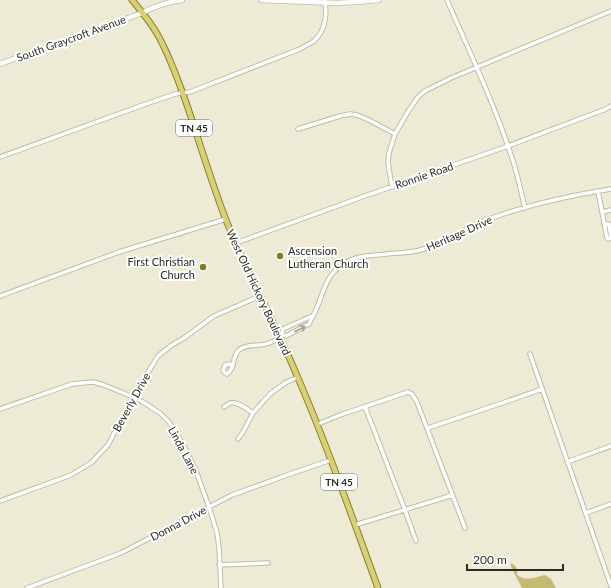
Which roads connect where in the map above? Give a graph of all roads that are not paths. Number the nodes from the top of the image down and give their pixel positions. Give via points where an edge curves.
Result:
1 (132, 0) edge
2 (182, 0) edge
3 (261, 0) edge
4 (379, 0) edge
5 (447, 0) edge
6 (371, 1) edge
7 (325, 2) junction
8 (611, 11) edge
9 (142, 13) junction
10 (0, 64) edge
11 (477, 68) junction
12 (183, 93) junction
13 (611, 106) edge
14 (298, 129) dead end
15 (395, 134) junction
16 (508, 146) junction
17 (0, 157) edge
18 (392, 187) junction
19 (611, 189) edge
20 (598, 191) junction
21 (526, 208) junction
22 (611, 210) edge
23 (602, 212) junction
24 (226, 219) junction
25 (611, 237) edge
26 (236, 243) junction
27 (0, 296) edge
28 (260, 296) junction
29 (312, 316) junction
30 (281, 336) junction
31 (530, 354) dead end
32 (232, 367) dead end
33 (298, 377) junction
34 (542, 389) junction
35 (133, 397) junction
36 (224, 407) dead end
37 (365, 407) junction
38 (0, 409) edge
39 (253, 413) junction
40 (318, 424) junction
41 (428, 428) junction
42 (238, 439) dead end
43 (611, 446) edge
44 (331, 460) junction
45 (567, 462) junction
46 (453, 495) junction
47 (0, 501) edge
48 (611, 504) edge
49 (209, 507) junction
50 (405, 510) junction
51 (586, 513) junction
52 (355, 525) junction
53 (465, 528) dead end
54 (416, 541) dead end
55 (268, 563) dead end
56 (220, 565) junction
57 (611, 586) edge
58 (27, 588) edge
59 (221, 588) edge
60 (378, 588) edge

1 - 9 main road, West Old Hickory Boulevard / TN 45
2 - 9 street, South Graycroft Avenue
3 - 7 street
4 - 6 street
5 - 11 street
6 - 7 street
7 - 12 street via 324,26 314,41 300,49
8 - 11 street
9 - 10 street, South Graycroft Avenue
9 - 12 main road, West Old Hickory Boulevard / TN 45 via 159,38
11 - 15 street via 428,89 418,96
11 - 16 street
12 - 17 street
12 - 24 main road, West Old Hickory Boulevard / TN 45
13 - 16 street, Ronnie Road
14 - 15 street via 350,114 369,120
15 - 18 street via 388,153
16 - 18 street, Ronnie Road
16 - 21 street
18 - 26 street, Ronnie Road
19 - 20 street, Heritage Drive
20 - 21 street, Heritage Drive
20 - 23 street
21 - 29 street, Heritage Drive via 483,222 421,250 369,255 348,261 328,279
22 - 23 street
23 - 25 street via 607,238
24 - 26 main road, West Old Hickory Boulevard / TN 45
24 - 27 street via 119,252
26 - 28 main road, West Old Hickory Boulevard / TN 45
28 - 30 main road, West Old Hickory Boulevard / TN 45
28 - 35 street, Beverly Drive via 214,316 158,356
29 - 30 street, Heritage Drive via 283,329
30 -> 29 street, Heritage Drive via 309,324
30 - 32 street, Heritage Drive via 266,344 243,347 238,351
30 - 33 main road, West Old Hickory Boulevard / TN 45
31 - 34 street
33 - 39 street via 270,394
33 - 40 main road, West Old Hickory Boulevard / TN 45
34 - 41 street
34 - 45 street
35 - 38 street, Linda Lane via 104,384 88,382 72,384
35 - 47 street, Beverly Drive via 108,445 91,463 71,475
35 - 49 street, Linda Lane via 160,413 176,432 196,471
36 - 39 street via 231,402
37 - 40 street
37 - 41 street via 408,392 415,397
37 - 50 street
39 - 42 street
40 - 44 main road, West Old Hickory Boulevard / TN 45
41 - 46 street
43 - 45 street
44 - 49 street, Donna Drive via 247,490
44 - 52 main road, West Old Hickory Boulevard / TN 45
45 - 51 street
46 - 50 street
46 - 53 street
48 - 51 street
49 - 56 street, Linda Lane via 217,532
49 - 58 street, Donna Drive via 121,553
50 - 52 street
50 - 54 street
51 - 57 street
52 - 60 main road, West Old Hickory Boulevard / TN 45
55 - 56 street
56 - 59 street, Linda Lane

